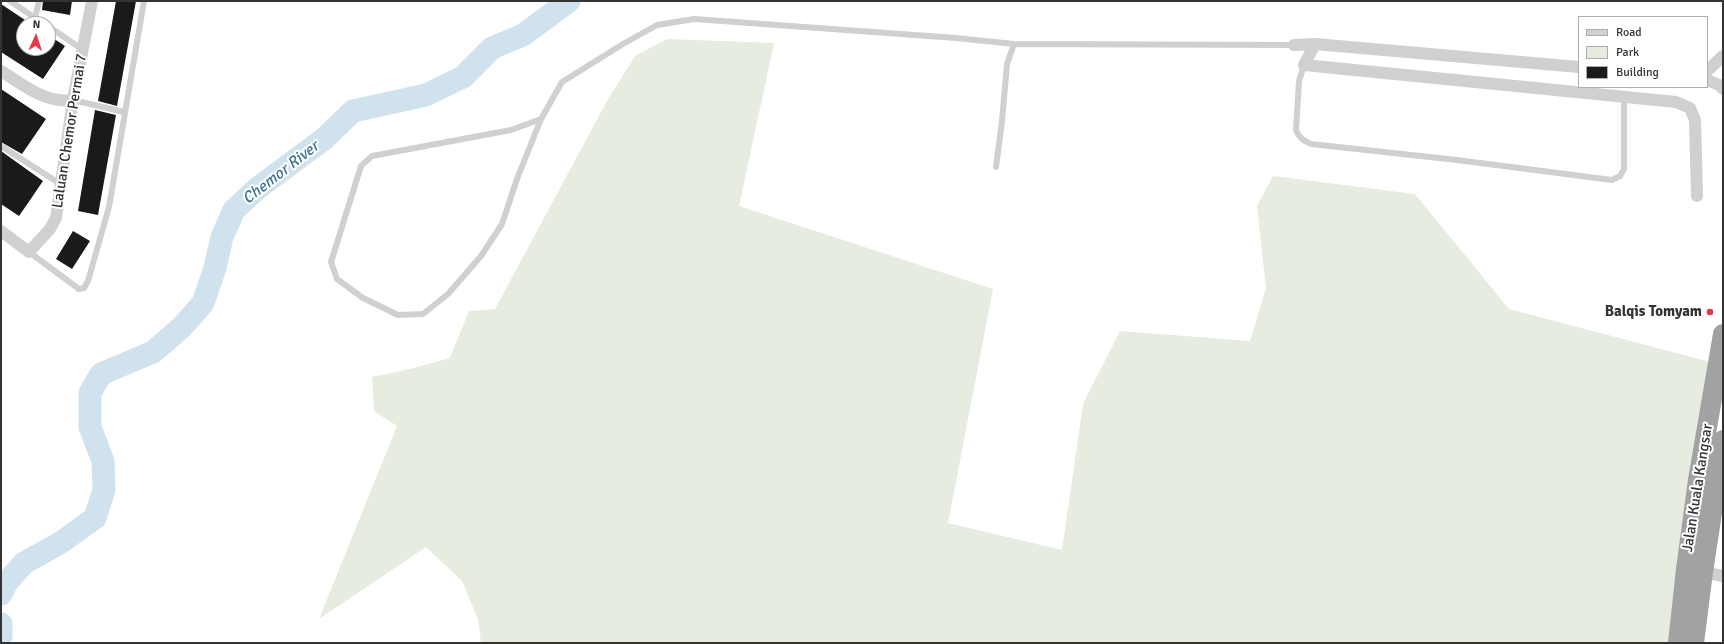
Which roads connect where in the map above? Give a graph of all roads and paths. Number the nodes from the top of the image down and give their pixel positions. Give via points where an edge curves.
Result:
1 (10, 1) edge
2 (39, 1) edge
3 (92, 1) edge
4 (144, 1) edge
5 (33, 16) edge
6 (36, 16) edge
7 (56, 32) edge
8 (1014, 44) junction
9 (1315, 44) junction
10 (1294, 45) joint
11 (84, 51) junction
12 (1723, 56) edge
13 (1304, 65) junction
14 (1578, 67) edge
15 (1708, 70) edge
16 (1, 71) edge
17 (1708, 80) edge
18 (1723, 88) edge
19 (1624, 92) edge
20 (73, 100) junction
21 (124, 112) junction
22 (541, 119) junction
23 (1, 146) edge
24 (996, 168) dead end
25 (62, 186) junction
26 (1697, 196) dead end
27 (1, 232) edge
28 (29, 252) junction
29 (1723, 334) edge
30 (1723, 440) edge
31 (1694, 571) junction
32 (1723, 576) edge
33 (1678, 643) edge
34 (1694, 643) edge

1 - 5 lane
2 - 6 lane
3 - 11 street, Laluan Chemor Permai 7
4 - 21 lane
7 - 11 lane
8 - 10 lane
8 - 22 lane via 694,19 657,25 562,82
8 - 24 lane via 1007,64
9 - 10 street
9 - 13 street
9 - 14 street
11 - 20 street, Laluan Chemor Permai 7
12 - 15 street
13 - 19 street
13 - 19 lane via 1299,81 1296,130 1298,136 1311,144 1612,180 1620,176 1624,169
16 - 20 street via 40,96 54,100
17 - 18 street
19 - 26 street via 1676,102 1690,108 1695,120
20 - 21 lane
20 - 25 street, Laluan Chemor Permai 7
21 - 28 lane via 109,207 84,288 79,289
22 - 22 lane via 502,224 480,256 448,294 423,314 398,314 363,298 337,279 331,262 361,166 372,156 511,130
23 - 25 lane
25 - 28 street, Laluan Chemor Permai 7 via 56,218 50,229
27 - 28 street
29 - 31 highway, Jalan Kuala Kangsar via 1698,480
30 - 31 highway, Jalan Kuala Kangsar
31 - 32 street
31 - 33 highway, Jalan Kuala Kangsar
31 - 34 highway, Jalan Kuala Kangsar

